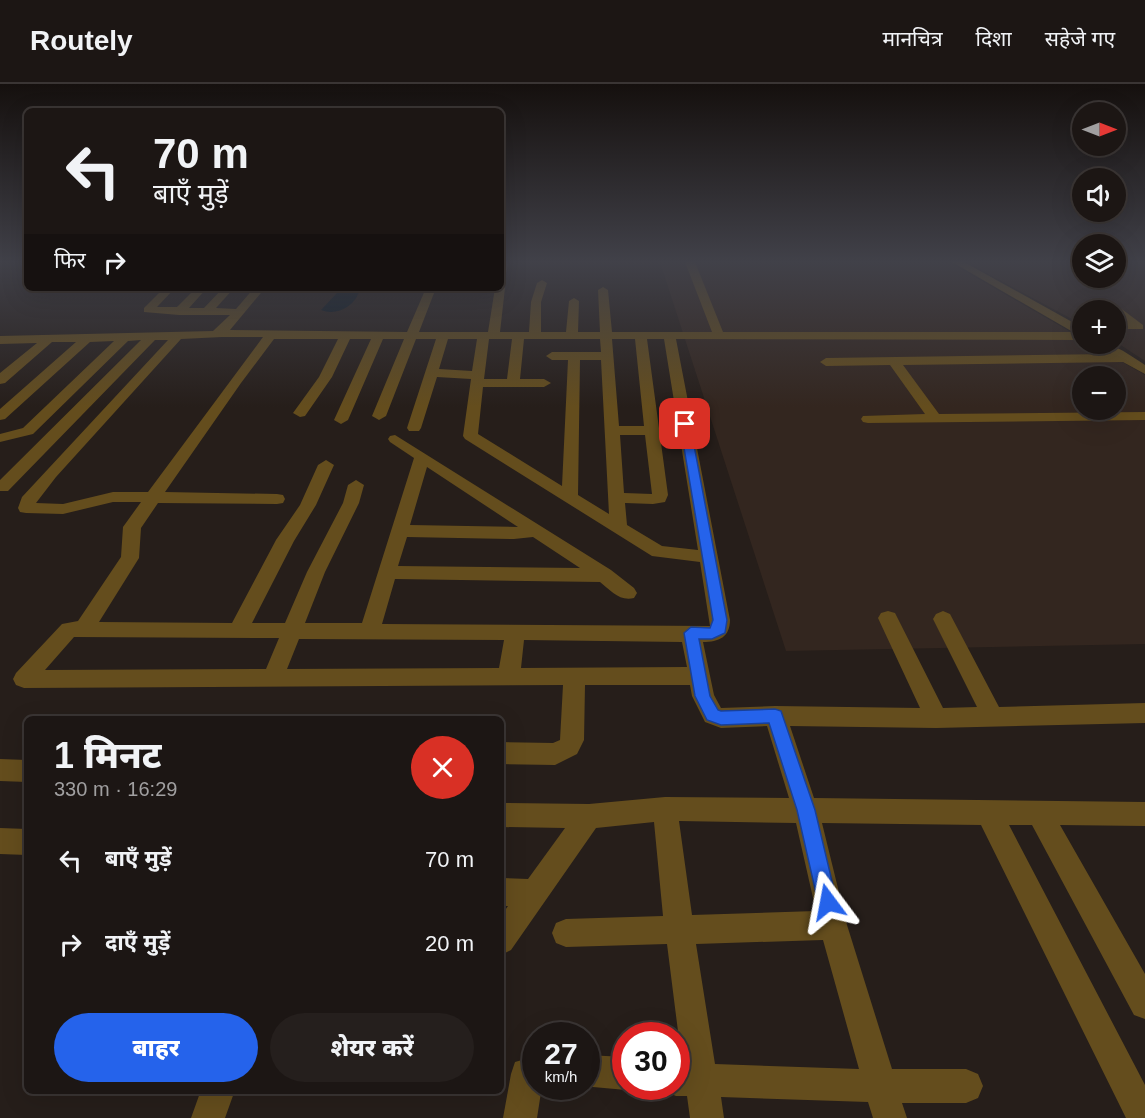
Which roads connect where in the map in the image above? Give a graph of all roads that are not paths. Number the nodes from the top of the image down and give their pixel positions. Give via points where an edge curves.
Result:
1 (152, 310) edge
2 (422, 310) edge
3 (495, 310) edge
4 (536, 310) edge
5 (573, 310) edge
6 (604, 310) edge
7 (709, 310) edge
8 (1043, 310) edge
9 (179, 312) joint
10 (206, 312) joint
11 (239, 312) joint
12 (1126, 316) edge
13 (1069, 325) junction
14 (1072, 325) edge
15 (1126, 326) edge
16 (1072, 327) edge
17 (220, 333) junction
18 (275, 334) junction
19 (346, 334) junction
20 (379, 334) junction
21 (412, 334) junction
22 (444, 334) junction
23 (489, 334) junction
24 (1072, 334) edge
25 (518, 335) junction
26 (535, 335) junction
27 (572, 335) junction
28 (606, 335) junction
29 (178, 336) junction
30 (641, 336) junction
31 (669, 336) junction
32 (719, 336) junction
33 (1126, 336) edge
34 (1145, 336) edge
35 (125, 337) junction
36 (151, 337) junction
37 (87, 338) junction
38 (49, 339) junction
39 (0, 340) edge
40 (1119, 354) edge
41 (552, 356) dead end
42 (574, 356) junction
43 (607, 356) junction
44 (1126, 358) junction
45 (894, 361) junction
46 (826, 362) dead end
47 (1145, 369) edge
48 (430, 374) junction
49 (41, 379) junction
50 (478, 379) junction
51 (0, 380) edge
52 (513, 383) junction
53 (544, 383) dead end
54 (300, 413) dead end
55 (0, 416) edge
56 (379, 416) dead end
57 (1145, 416) edge
58 (935, 418) junction
59 (868, 419) dead end
60 (341, 420) dead end
61 (414, 428) dead end
62 (654, 430) junction
63 (612, 431) junction
64 (0, 438) edge
65 (395, 439) dead end
66 (422, 457) junction
67 (326, 465) dead end
68 (356, 485) dead end
69 (2, 487) dead end
70 (155, 497) junction
71 (570, 498) junction
72 (616, 498) junction
73 (277, 499) dead end
74 (618, 527) junction
75 (399, 531) junction
76 (535, 531) junction
77 (709, 557) junction
78 (387, 572) junction
79 (604, 575) junction
80 (627, 593) dead end
81 (888, 618) dead end
82 (943, 619) dead end
83 (84, 629) junction
84 (238, 630) junction
85 (291, 631) junction
86 (369, 632) junction
87 (515, 633) junction
88 (691, 633) junction
89 (574, 675) junction
90 (509, 676) junction
91 (699, 676) junction
92 (273, 678) junction
93 (1145, 713) edge
94 (775, 716) junction
95 (993, 717) junction
96 (936, 718) junction
97 (504, 753) edge
98 (0, 770) edge
99 (24, 771) edge
100 (665, 809) junction
101 (806, 810) junction
102 (989, 813) junction
103 (1039, 813) junction
104 (504, 814) edge
105 (1145, 814) edge
106 (589, 816) junction
107 (0, 842) edge
108 (24, 842) edge
109 (504, 892) edge
110 (535, 893) junction
111 (833, 925) junction
112 (679, 929) junction
113 (566, 933) dead end
114 (504, 936) edge
115 (1145, 1004) edge
116 (685, 1022) edge
117 (690, 1080) edge
118 (690, 1082) edge
119 (882, 1086) junction
120 (966, 1086) dead end
121 (217, 1094) edge
122 (523, 1100) edge
123 (208, 1118) edge
124 (520, 1118) edge
125 (707, 1118) edge
126 (890, 1118) edge
127 (1144, 1118) edge

1 - 9 street
2 - 21 street
3 - 23 street
4 - 26 street
5 - 27 street
6 - 28 street
7 - 32 street
8 - 13 street
9 - 10 street
10 - 11 street
11 - 17 street
12 - 15 street via 1139,327
13 - 14 street
13 - 16 street
17 - 18 street
17 - 29 street
18 - 19 street
18 - 70 street via 255,354
19 - 20 street
19 - 54 street via 325,377
20 - 21 street
20 - 60 street
21 - 22 street
21 - 56 street
22 - 23 street
22 - 48 street
23 - 25 street
23 - 50 street
24 - 32 street
25 - 26 street
25 - 52 street
26 - 27 street
27 - 28 street
28 - 30 street
28 - 43 street
29 - 36 street
29 - 70 street via 50,474 26,507 63,509 104,498
30 - 31 street
30 - 62 street
31 - 32 street
31 - 77 street
33 - 34 street
35 - 36 street
35 - 37 street
35 - 64 street via 28,430
36 - 69 street
37 - 38 street
37 - 49 street
38 - 39 street
38 - 51 street
40 - 44 street
41 - 42 street
42 - 43 street
42 - 71 street
43 - 63 street
44 - 45 street
44 - 47 street
45 - 46 street
45 - 58 street
48 - 50 street
48 - 61 street
49 - 51 street
49 - 55 street
50 - 52 street
50 - 71 street via 470,436
52 - 53 street
57 - 58 street
58 - 59 street
62 - 63 street
62 - 72 street via 659,498
63 - 72 street
65 - 66 street
66 - 75 street
66 - 76 street
67 - 84 street via 308,506 285,540
68 - 85 street
70 - 73 street
70 - 83 street via 129,535 132,551 125,568
71 - 74 street
72 - 74 street
74 - 77 street via 658,552
75 - 76 street
75 - 78 street
76 - 79 street
77 - 88 street via 720,630 712,634
78 - 79 street
78 - 86 street
79 - 80 street
81 - 96 street
82 - 95 street
83 - 84 street
83 - 92 street via 69,628 24,679
84 - 85 street
85 - 86 street
85 - 92 street
86 - 87 street
87 - 88 street
87 - 90 street
88 - 91 street
89 - 90 street
89 - 91 street
89 - 97 street via 569,747 555,754
90 - 92 street
91 - 94 street via 712,715
93 - 95 street
94 - 96 street
94 - 101 street
95 - 96 street
98 - 99 street
100 - 101 street
100 - 106 street
100 - 112 street
101 - 102 street
101 - 111 street
102 - 103 street
102 - 127 street
103 - 105 street
103 - 115 street
104 - 106 street
106 - 110 street
107 - 108 street
109 - 110 street
110 - 114 street
111 - 112 street
111 - 119 street
112 - 113 street
112 - 116 street
117 - 119 street
118 - 125 street
119 - 120 street
119 - 126 street
121 - 123 street
122 - 124 street

